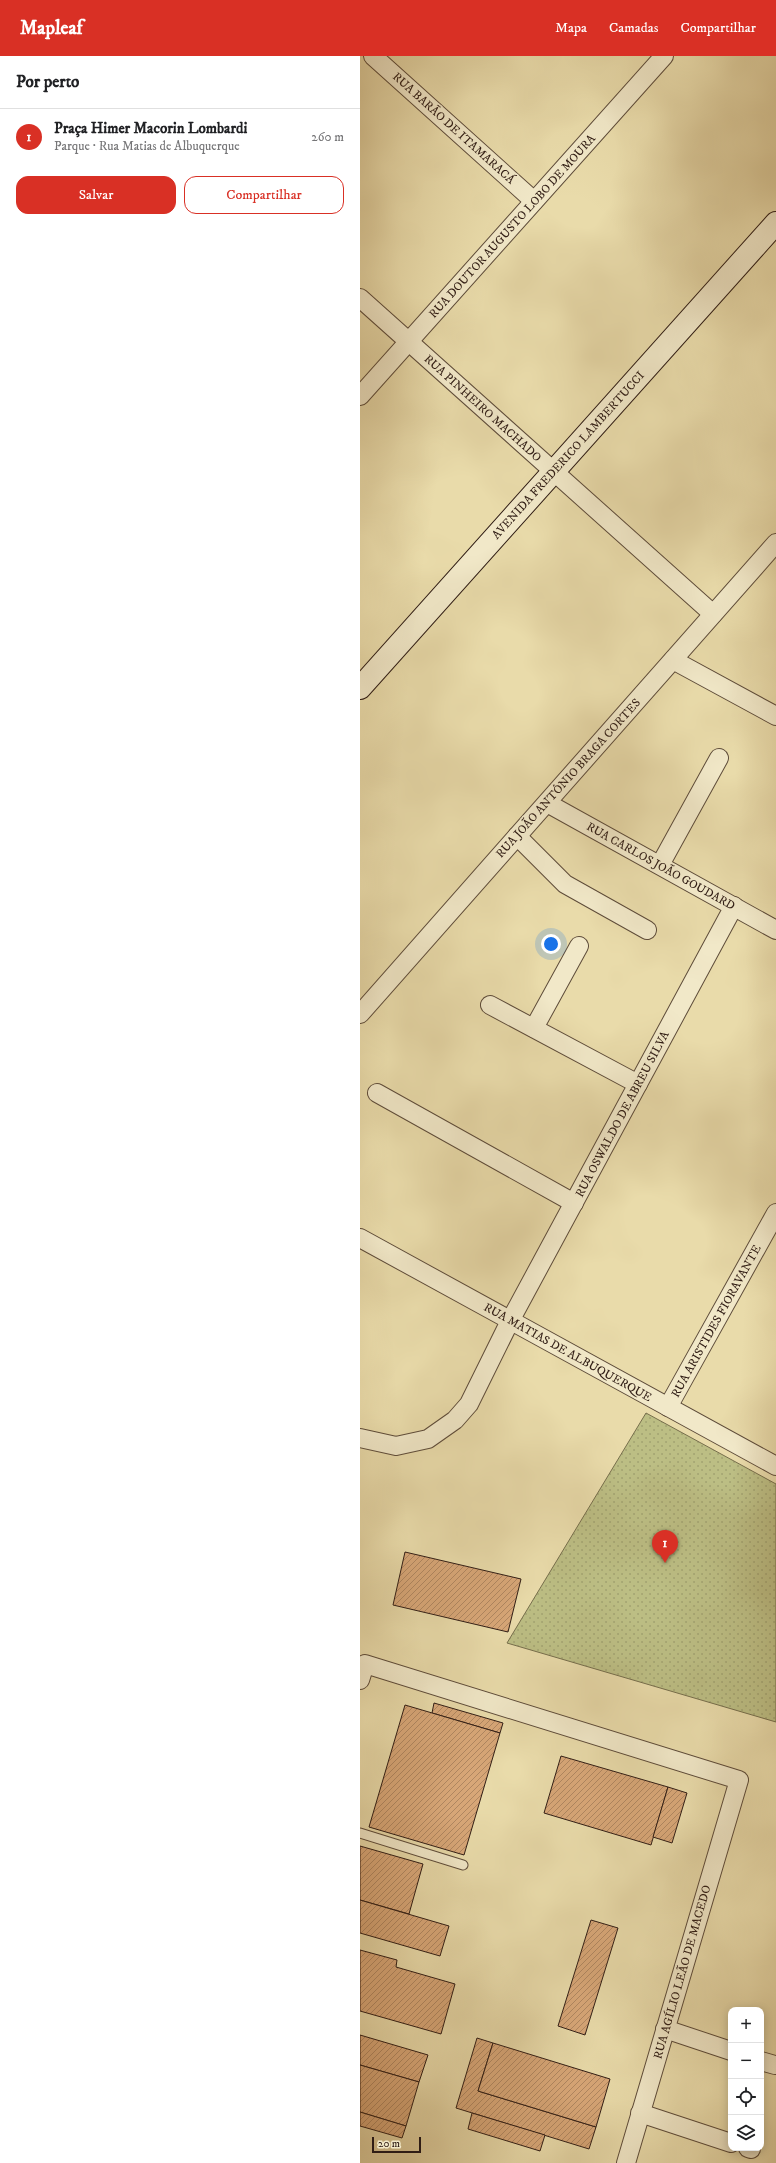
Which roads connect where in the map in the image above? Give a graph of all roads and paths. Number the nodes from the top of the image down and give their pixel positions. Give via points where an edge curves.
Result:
1 (373, 56) edge
2 (656, 59) edge
3 (534, 201) junction
4 (776, 223) edge
5 (360, 298) edge
6 (409, 341) junction
7 (360, 396) edge
8 (554, 471) junction
9 (776, 543) edge
10 (713, 614) junction
11 (673, 660) junction
12 (360, 688) edge
13 (776, 716) edge
14 (719, 758) dead end
15 (546, 803) junction
16 (517, 836) junction
17 (660, 865) junction
18 (734, 906) junction
19 (647, 930) dead end
20 (776, 930) edge
21 (579, 946) dead end
22 (490, 1005) dead end
23 (360, 1014) edge
24 (534, 1028) junction
25 (638, 1084) junction
26 (377, 1093) dead end
27 (574, 1203) junction
28 (776, 1214) edge
29 (360, 1238) edge
30 (510, 1321) junction
31 (668, 1407) junction
32 (360, 1438) edge
33 (776, 1466) edge
34 (362, 1672) edge
35 (360, 1833) edge
36 (463, 1865) dead end
37 (665, 2029) junction
38 (728, 2050) edge
39 (640, 2113) junction
40 (728, 2142) edge
41 (626, 2163) edge

1 - 3 street, RUA BARÃO DE ITAMARACÁ
2 - 3 street, RUA DOUTOR AUGUSTO LOBO DE MOURA
3 - 6 street, RUA DOUTOR AUGUSTO LOBO DE MOURA
4 - 8 street, AVENIDA FREDERICO LAMBERTUCCI
5 - 6 street, RUA PINHEIRO MACHADO
6 - 7 street, RUA DOUTOR AUGUSTO LOBO DE MOURA
6 - 8 street, RUA PINHEIRO MACHADO
8 - 10 street, RUA PINHEIRO MACHADO
8 - 12 street, AVENIDA FREDERICO LAMBERTUCCI
9 - 10 street, RUA JOÃO ANTÔNIO BRAGA CORTES
10 - 11 street, RUA JOÃO ANTÔNIO BRAGA CORTES
11 - 13 street
11 - 15 street, RUA JOÃO ANTÔNIO BRAGA CORTES
14 - 17 street
15 - 16 street, RUA JOÃO ANTÔNIO BRAGA CORTES
15 - 17 street, RUA CARLOS JOÃO GOUDARD
16 - 19 street via 564,884
16 - 23 street, RUA JOÃO ANTÔNIO BRAGA CORTES
17 - 18 street, RUA CARLOS JOÃO GOUDARD
18 - 20 street, RUA CARLOS JOÃO GOUDARD
18 - 25 street, RUA OSWALDO DE ABREU SILVA
21 - 24 street
22 - 24 street
24 - 25 street
25 - 27 street, RUA OSWALDO DE ABREU SILVA
26 - 27 street
27 - 30 street, RUA OSWALDO DE ABREU SILVA
28 - 31 street, RUA ARISTIDES FIORAVANTE
29 - 30 street, RUA MATIAS DE ALBUQUERQUE
30 - 31 street, RUA MATIAS DE ALBUQUERQUE
30 - 32 street, RUA OSWALDO DE ABREU SILVA via 468,1404 441,1432 428,1439 396,1446
31 - 33 street, RUA MATIAS DE ALBUQUERQUE
34 - 37 street, RUA AGÍLIO LEÃO DE MACEDO via 738,1780
35 - 36 lane
37 - 38 street
37 - 39 street, RUA AGÍLIO LEÃO DE MACEDO
39 - 40 street
39 - 41 street, RUA AGÍLIO LEÃO DE MACEDO

